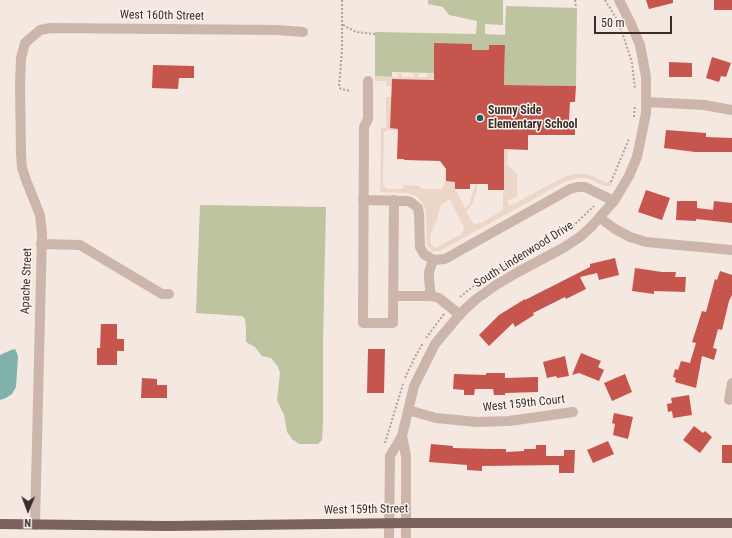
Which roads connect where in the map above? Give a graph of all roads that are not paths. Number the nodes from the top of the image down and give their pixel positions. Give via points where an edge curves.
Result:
1 (619, 0) edge
2 (303, 32) dead end
3 (25, 42) joint
4 (368, 81) dead end
5 (646, 102) junction
6 (732, 110) edge
7 (363, 200) junction
8 (394, 200) junction
9 (614, 201) junction
10 (600, 218) junction
11 (41, 244) junction
12 (732, 250) edge
13 (433, 260) junction
14 (169, 294) dead end
15 (393, 296) junction
16 (431, 296) junction
17 (460, 315) junction
18 (732, 383) edge
19 (729, 400) dead end
20 (408, 410) junction
21 (573, 412) dead end
22 (402, 436) junction
23 (407, 522) junction
24 (732, 522) edge
25 (389, 523) junction
26 (0, 524) edge
27 (35, 525) junction
28 (388, 538) edge
29 (406, 538) edge

1 - 5 street, South Lindenwood Drive via 640,45 646,77
2 - 3 street, West 160th Street via 51,28 40,30
3 - 11 street, Apache Street via 21,58 20,85 22,168 40,215
4 - 7 street via 368,119 364,127
5 - 6 street via 704,105
5 - 9 street, South Lindenwood Drive via 637,157
7 - 8 street
7 - 15 street via 363,322 392,323
8 - 13 street via 408,201 418,208 420,247 424,254
8 - 15 street
9 - 10 street, South Lindenwood Drive
9 - 13 street via 585,187 570,189 445,259
10 - 12 street via 625,234 646,242
10 - 17 street, South Lindenwood Drive via 580,237 496,285
11 - 14 street via 80,246 162,294
11 - 27 street, Apache Street
13 - 16 street via 429,280
15 - 16 street
16 - 17 street via 439,298
17 - 20 street, South Lindenwood Drive via 432,350 414,386
18 - 19 street
20 - 21 street, West 159th Court via 436,418 477,422 509,421
20 - 22 street, South Lindenwood Drive
22 - 23 street, South Lindenwood Drive via 406,456
22 - 25 street, South Lindenwood Drive via 390,456
23 - 24 main road, West 159th Street
23 - 25 main road, West 159th Street
23 - 29 street, South Lindenwood Drive
25 - 27 main road, West 159th Street
25 - 28 street, South Lindenwood Drive
26 - 27 main road, West 159th Street

